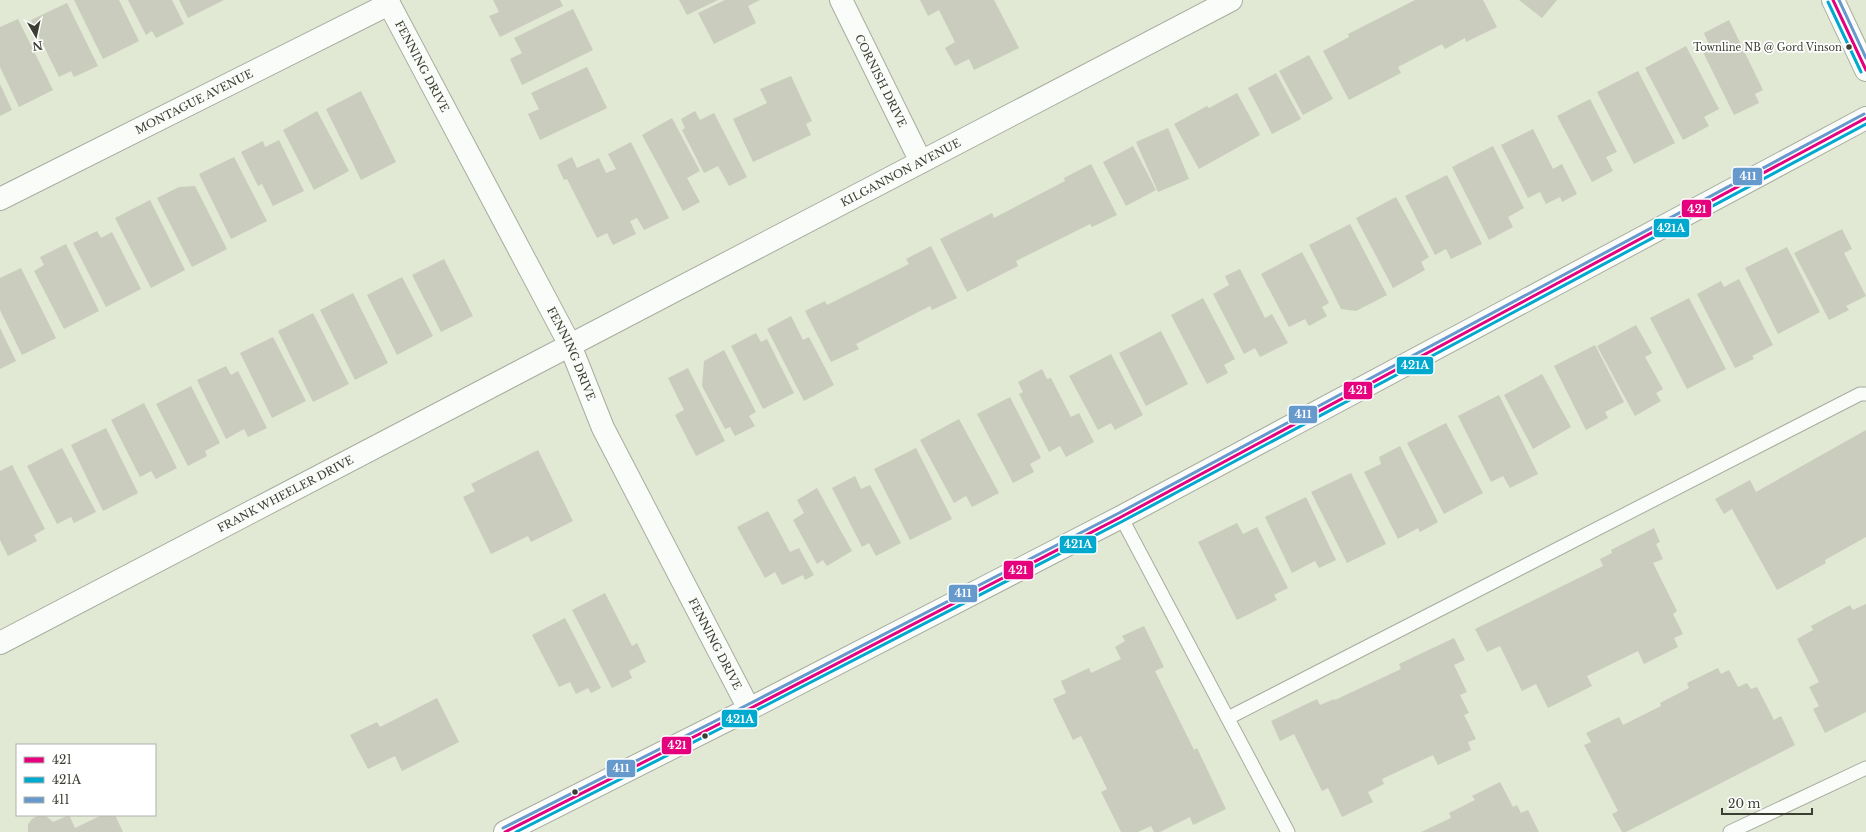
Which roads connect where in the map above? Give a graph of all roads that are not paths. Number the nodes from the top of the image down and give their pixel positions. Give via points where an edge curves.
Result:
1 (841, 0) edge
2 (1231, 0) edge
3 (1834, 0) edge
4 (388, 2) edge
5 (1866, 70) edge
6 (1866, 118) edge
7 (921, 162) junction
8 (0, 199) edge
9 (570, 345) junction
10 (1866, 394) edge
11 (1121, 517) junction
12 (0, 643) edge
13 (750, 709) junction
14 (1228, 718) junction
15 (1866, 768) edge
16 (505, 832) edge
17 (1288, 832) edge
18 (1730, 832) edge

1 - 7 street, CORNISH DRIVE
2 - 7 street, KILGANNON AVENUE
3 - 5 street
4 - 8 street, MONTAGUE AVENUE
4 - 9 street, FENNING DRIVE
6 - 11 street
7 - 9 street, KILGANNON AVENUE
9 - 12 street, FRANK WHEELER DRIVE
9 - 13 street, FENNING DRIVE via 603,428
10 - 14 lane via 1852,398
11 - 13 street
11 - 14 lane
13 - 16 street
14 - 17 lane
15 - 18 lane

